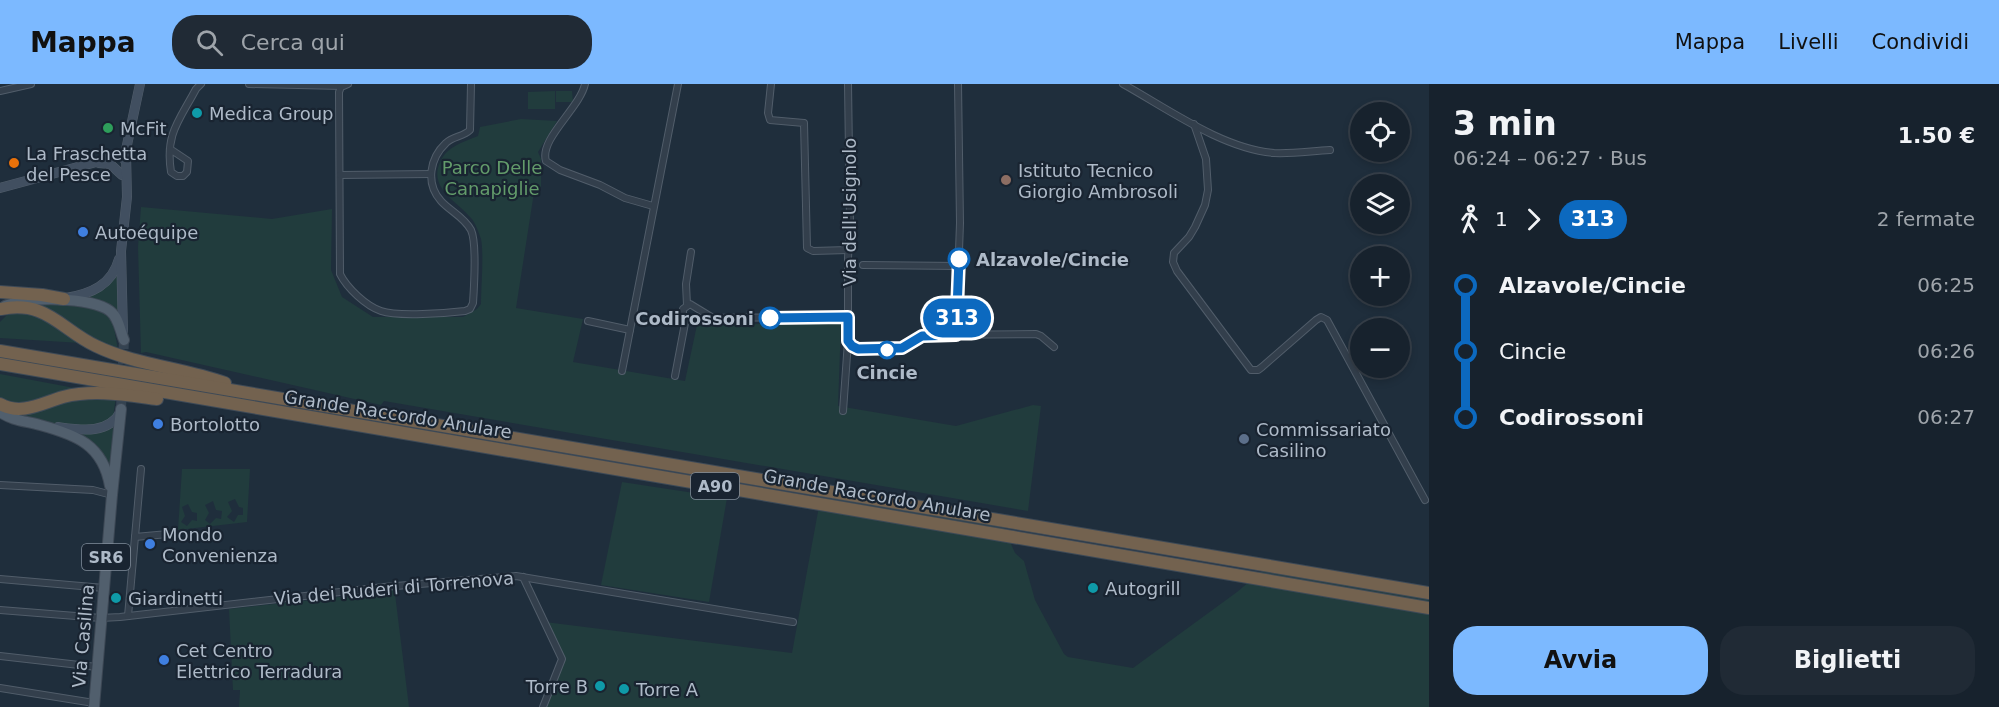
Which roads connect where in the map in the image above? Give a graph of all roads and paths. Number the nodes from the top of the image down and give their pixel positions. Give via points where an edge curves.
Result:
1 (31, 84) edge
2 (140, 84) edge
3 (201, 84) edge
4 (249, 84) edge
5 (471, 84) edge
6 (585, 84) edge
7 (678, 84) edge
8 (771, 84) edge
9 (848, 84) edge
10 (958, 84) edge
11 (1123, 84) edge
12 (345, 85) edge
13 (0, 91) edge
14 (1194, 124) junction
15 (170, 149) junction
16 (1330, 150) dead end
17 (126, 154) junction
18 (94, 163) junction
19 (431, 174) junction
20 (122, 175) junction
21 (339, 175) junction
22 (0, 188) edge
23 (653, 206) junction
24 (122, 230) junction
25 (848, 250) junction
26 (121, 251) junction
27 (691, 252) dead end
28 (863, 265) dead end
29 (958, 266) junction
30 (0, 292) edge
31 (64, 298) junction
32 (687, 305) junction
33 (1, 309) edge
34 (848, 317) junction
35 (686, 318) junction
36 (713, 318) junction
37 (588, 321) dead end
38 (630, 330) junction
39 (956, 335) junction
40 (124, 340) joint
41 (848, 341) junction
42 (1054, 346) dead end
43 (0, 351) edge
44 (0, 364) edge
45 (622, 371) dead end
46 (675, 376) dead end
47 (254, 394) junction
48 (0, 404) edge
49 (122, 409) joint
50 (843, 411) dead end
51 (0, 412) edge
52 (276, 412) junction
53 (41, 425) junction
54 (141, 469) dead end
55 (0, 485) edge
56 (112, 495) junction
57 (1425, 500) dead end
58 (168, 534) dead end
59 (135, 537) junction
60 (523, 577) junction
61 (0, 579) edge
62 (104, 588) junction
63 (1429, 593) edge
64 (1429, 608) edge
65 (0, 610) edge
66 (128, 616) junction
67 (101, 618) junction
68 (793, 622) dead end
69 (0, 656) edge
70 (97, 667) junction
71 (0, 688) edge
72 (94, 705) edge
73 (543, 707) edge

1 - 13 street
2 - 17 main road
3 - 15 street via 174,128
4 - 12 street
5 - 19 street via 470,130 444,144
6 - 23 street via 580,100 547,144 544,157 560,170
7 - 23 street
8 - 25 street via 770,120 804,123 807,248
9 - 25 street, Via dell'Usignolo
10 - 29 street
11 - 14 street
12 - 21 street via 339,91
14 - 16 street via 1259,151
14 - 57 street via 1206,159 1208,195 1195,227 1174,253 1176,269 1251,370 1262,367 1316,320 1327,320
15 - 15 street via 171,172 183,176 188,161
17 - 18 main road
17 - 20 main road
17 - 24 main road
18 - 20 main road via 110,165
18 - 22 main road
19 - 21 street
19 - 21 street via 437,196 472,234 473,300 465,311 383,312 348,285 338,265
20 - 24 main road
23 - 38 street
24 - 26 main road
25 - 34 street, Via dell'Usignolo
26 - 31 main road via 115,270 104,284 87,294
26 - 40 main road
27 - 32 street
28 - 29 street
29 - 39 street
30 - 31 highway
31 - 33 main road via 19,301
31 - 40 main road via 110,311
32 - 35 street via 682,312
32 - 36 street via 694,305
33 - 47 highway via 33,308 102,349
34 - 36 street
34 - 41 street, Via dell'Usignolo
35 - 36 street
35 - 46 street
37 - 38 street
38 - 45 street
39 - 41 street via 925,335 903,348 884,350 855,348
39 - 42 street via 1035,334
41 - 50 street, Via dell'Usignolo
43 - 47 highway, Grande Raccordo Anulare / A90
44 - 52 highway, Grande Raccordo Anulare / A90
47 - 63 highway, Grande Raccordo Anulare / A90
48 - 52 highway via 20,409 74,394 103,392 255,415
49 - 53 main road via 114,422 95,429
49 - 56 main road, Via Casilina
51 - 53 main road, Via Casilina
52 - 64 highway, Grande Raccordo Anulare / A90
53 - 56 main road, Via Casilina via 88,444 98,454
54 - 59 street
55 - 56 street via 93,490
56 - 62 main road, Via Casilina / SR6
58 - 59 street
59 - 66 street
60 - 66 street, Via dei Ruderi di Torrenova via 376,587
60 - 68 street, Via dei Ruderi di Torrenova
60 - 73 street via 562,659
61 - 62 street
62 - 67 main road, Via Casilina / SR6
65 - 67 street, Via dei Ruderi di Torrenova
66 - 67 street, Via dei Ruderi di Torrenova
67 - 70 main road, Via Casilina / SR6
69 - 70 street
70 - 72 main road, Via Casilina / SR6
71 - 72 street

